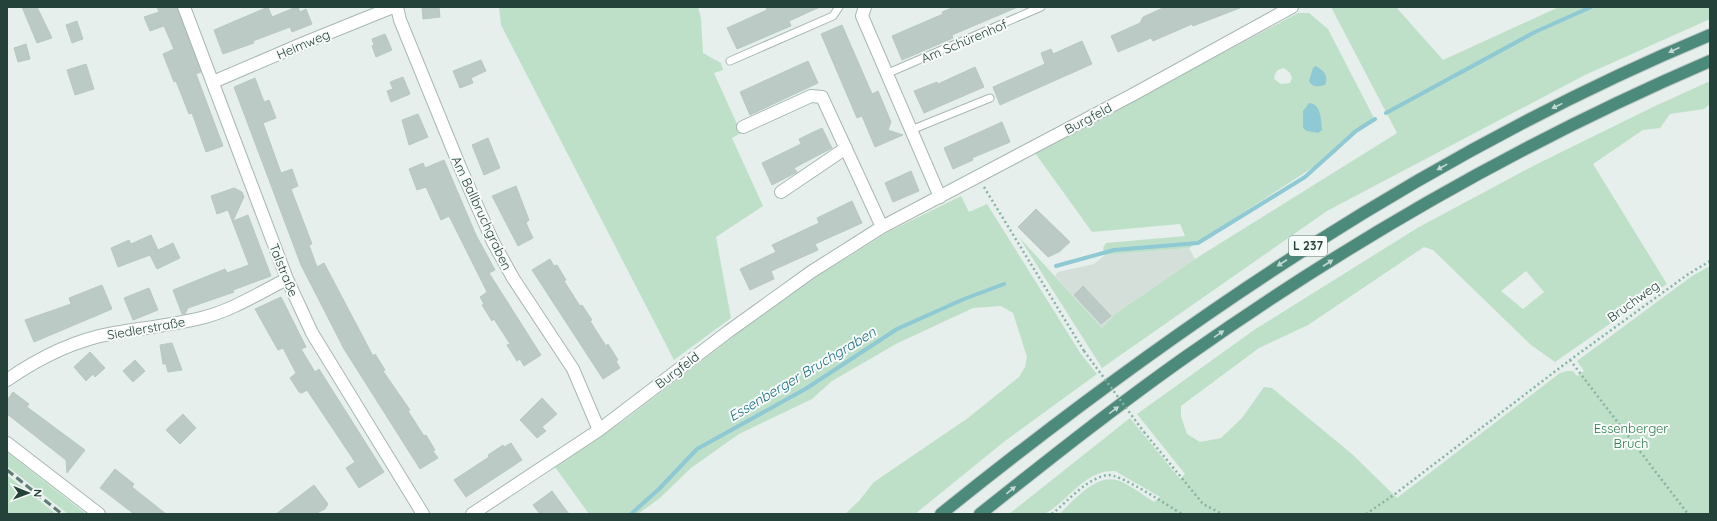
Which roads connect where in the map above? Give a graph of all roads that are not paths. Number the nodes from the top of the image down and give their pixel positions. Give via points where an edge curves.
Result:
1 (184, 7) edge
2 (393, 7) edge
3 (397, 7) edge
4 (840, 7) edge
5 (865, 7) edge
6 (1041, 7) edge
7 (1292, 7) edge
8 (1710, 35) edge
9 (730, 61) dead end
10 (1710, 62) edge
11 (886, 74) junction
12 (213, 82) junction
13 (990, 98) dead end
14 (743, 127) dead end
15 (911, 130) junction
16 (846, 148) junction
17 (780, 192) dead end
18 (940, 197) junction
19 (882, 227) junction
20 (287, 279) junction
21 (7, 380) edge
22 (599, 430) junction
23 (7, 443) edge
24 (98, 514) edge
25 (423, 514) edge
26 (472, 514) edge
27 (941, 514) edge
28 (980, 514) edge

1 - 12 street, Talstraße
2 - 12 street, Heimweg
3 - 22 street, Am Ballbruchgraben via 460,167 493,242 513,278 573,369
4 - 9 lane via 833,16
5 - 11 street via 862,16
6 - 11 lane, Am Schürenhof
7 - 18 street, Burgfeld via 1226,45
8 -> 27 highway, L 237 via 1536,117 1410,184 1344,224 1224,301 1160,346 1012,456
28 -> 10 highway, L 237 via 1187,356 1345,252 1446,192 1556,134
11 - 15 street
12 - 20 street, Talstraße
13 - 15 lane
14 - 16 street via 811,96 822,97
15 - 18 street
16 - 17 street
16 - 19 street
18 - 19 street, Burgfeld
19 - 22 street, Burgfeld via 804,276
20 - 21 street, Siedlerstraße via 209,316 76,342 56,350
20 - 25 street, Talstraße via 312,333
22 - 26 street, Burgfeld
23 - 24 street

